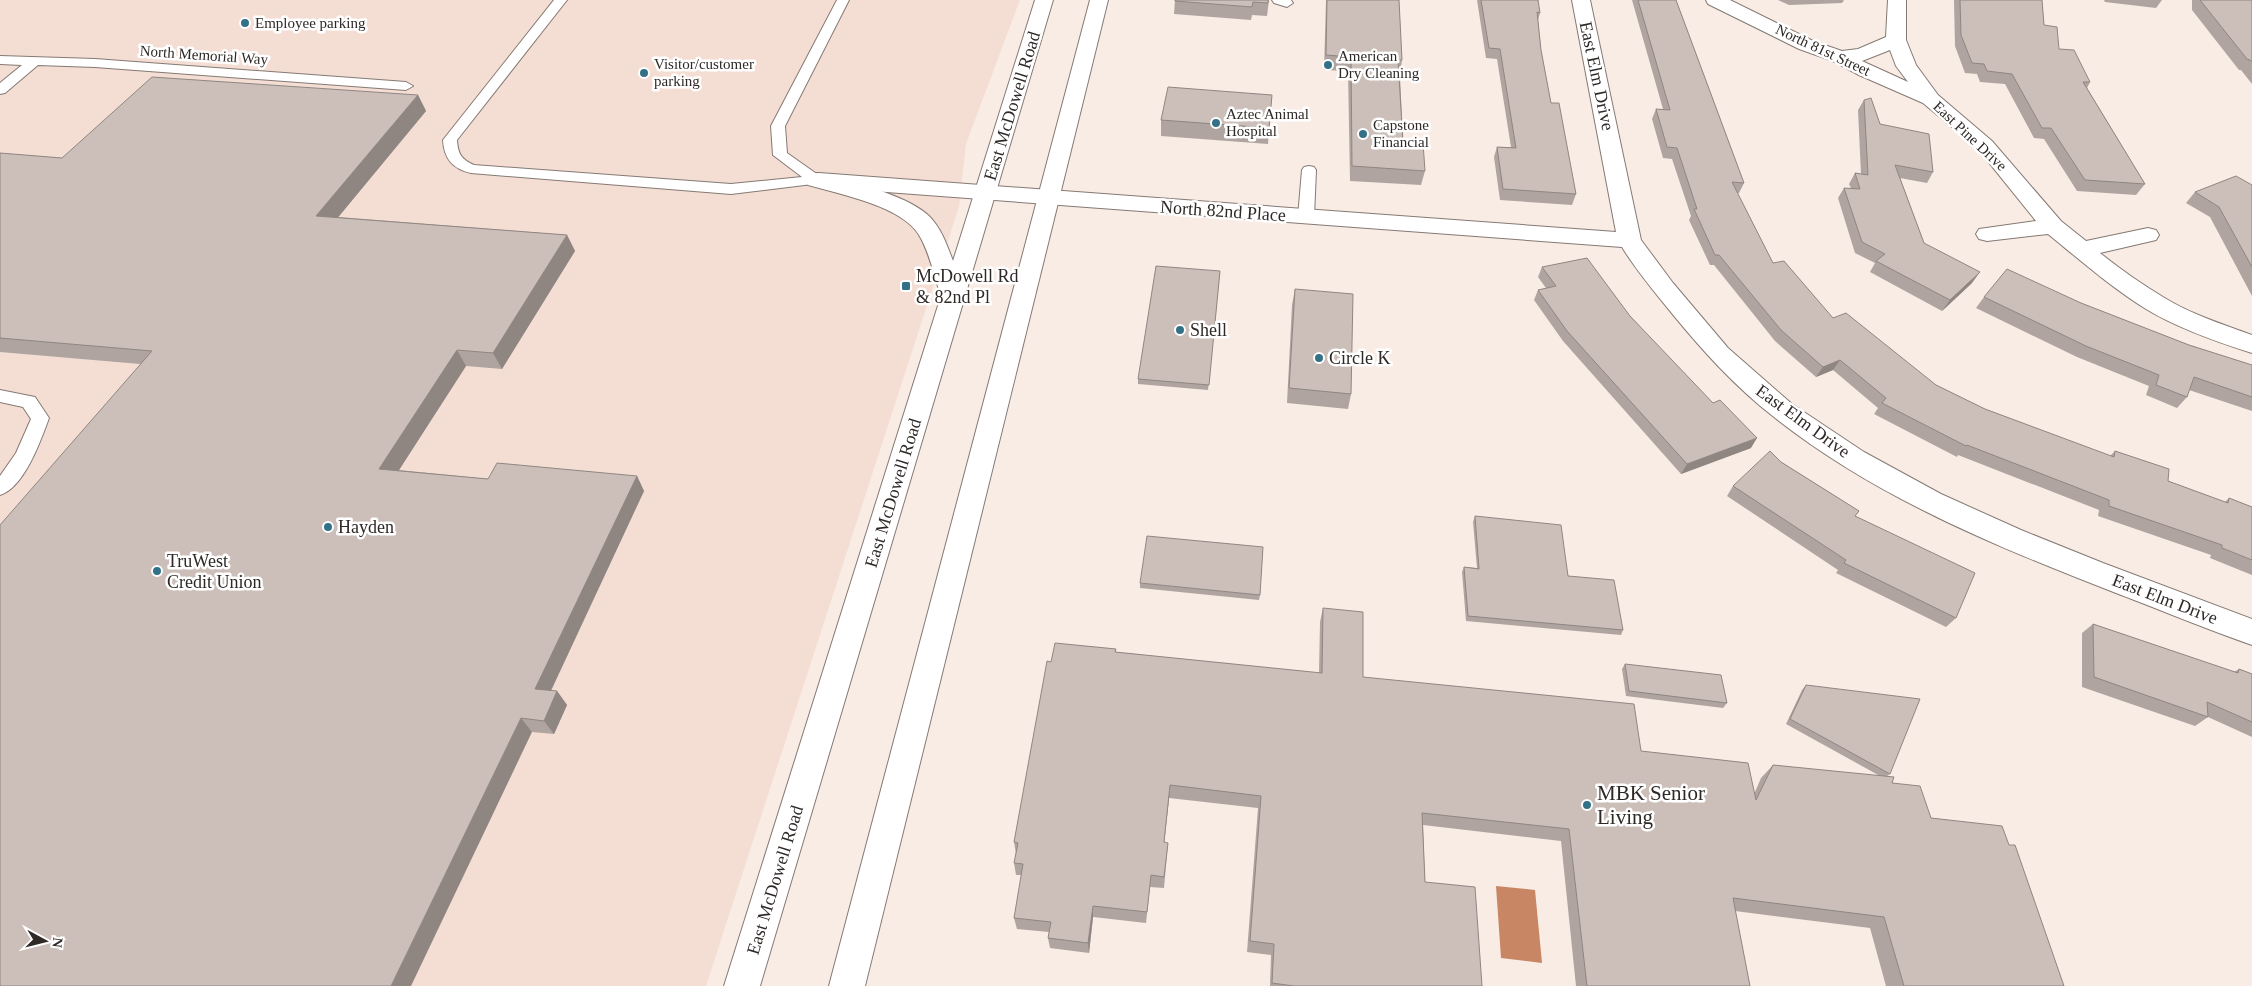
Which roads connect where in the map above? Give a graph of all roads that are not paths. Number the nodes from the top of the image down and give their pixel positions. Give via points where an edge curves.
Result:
1 (561, 0) edge
2 (843, 0) edge
3 (1031, 0) edge
4 (1044, 0) edge
5 (1099, 0) edge
6 (1581, 0) edge
7 (1715, 0) edge
8 (1897, 0) edge
9 (1896, 40) junction
10 (1840, 57) junction
11 (0, 60) edge
12 (36, 60) junction
13 (1024, 63) junction
14 (406, 86) dead end
15 (0, 90) edge
16 (1931, 99) junction
17 (1310, 170) dead end
18 (816, 180) junction
19 (984, 194) junction
20 (1049, 198) junction
21 (1306, 217) junction
22 (2053, 226) junction
23 (1987, 234) dead end
24 (2148, 235) dead end
25 (1630, 240) junction
26 (2082, 249) junction
27 (954, 296) junction
28 (2252, 344) edge
29 (0, 396) edge
30 (0, 488) edge
31 (2252, 632) edge
32 (742, 986) edge
33 (847, 986) edge

1 - 18 lane via 450,140 451,152 458,164 471,169 731,189
2 - 18 lane via 778,126 780,155
3 - 13 street
4 - 13 street, East McDowell Road
5 - 20 street
6 - 25 street, East Elm Drive
7 - 10 street, North 81st Street via 1806,45
8 - 9 street, East Pine Drive
9 - 10 street via 1862,55
9 - 16 street, East Pine Drive via 1906,66
10 - 16 street, North 81st Street
11 - 12 lane, North Memorial Way
12 - 14 lane, North Memorial Way
12 - 15 lane
13 - 19 street, East McDowell Road
16 - 22 street, East Pine Drive via 1985,145
17 - 21 lane
18 - 19 street, North 82nd Place
18 - 27 street via 893,205 919,219 928,230
19 - 20 street, North 82nd Place
19 - 27 street, East McDowell Road
20 - 21 street, North 82nd Place
20 - 33 street
21 - 25 street, North 82nd Place
22 - 23 street
22 - 26 street, East Pine Drive
24 - 26 street
25 - 31 street, East Elm Drive via 1684,317 1727,362 1768,399 1835,446 1895,483 1997,533
26 - 28 street, East Pine Drive via 2118,279 2156,304
27 - 32 street, East McDowell Road
29 - 30 lane via 29,402 40,418 26,454

